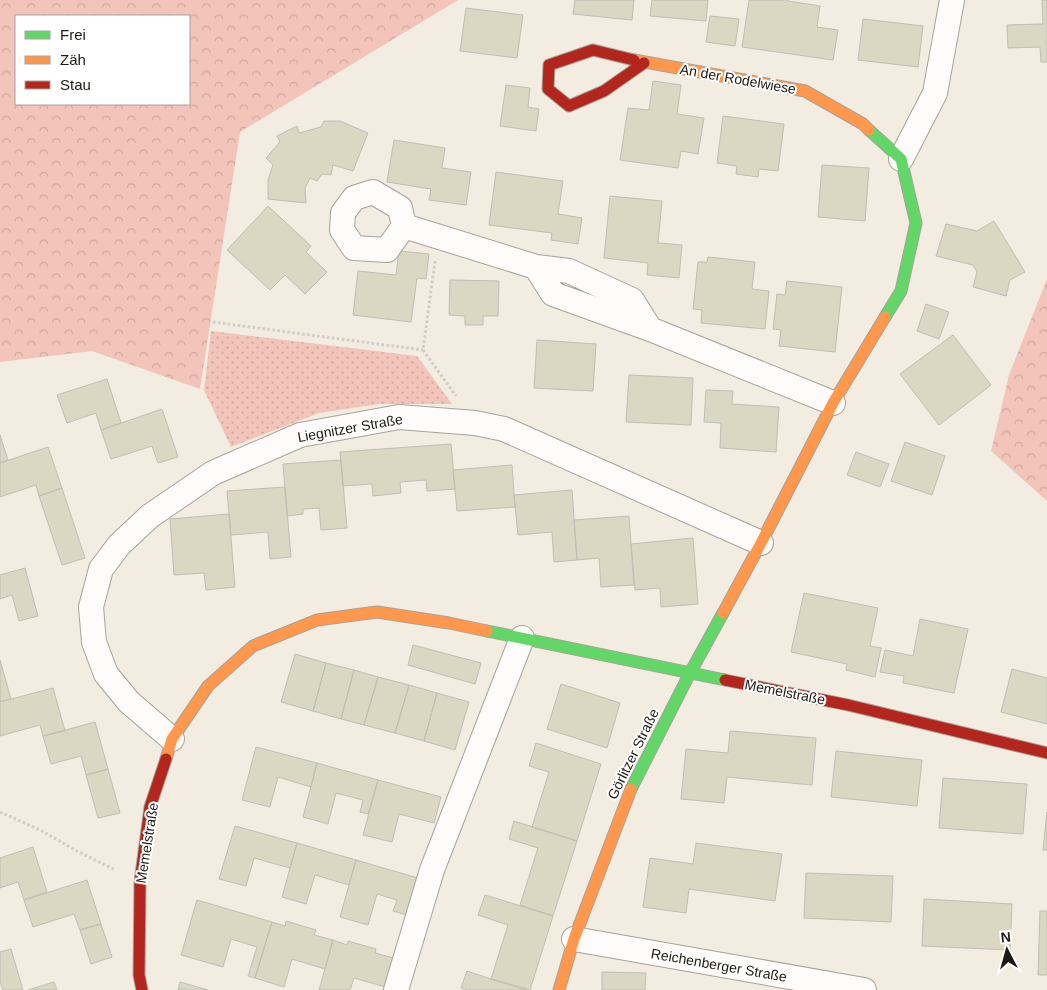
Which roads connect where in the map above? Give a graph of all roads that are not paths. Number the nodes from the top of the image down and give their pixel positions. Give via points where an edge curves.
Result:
1 (952, 0) edge
2 (644, 63) junction
3 (901, 159) junction
4 (404, 226) dead end
5 (833, 403) junction
6 (761, 543) junction
7 (522, 638) junction
8 (690, 673) junction
9 (172, 739) junction
10 (1047, 753) edge
11 (574, 939) junction
12 (142, 990) edge
13 (396, 990) edge
14 (560, 990) edge
15 (864, 990) edge

1 - 3 street via 935,93
2 - 2 street, An der Rodelwiese via 593,50 549,65 548,89 569,106 604,91
2 - 3 street, An der Rodelwiese via 805,91 862,124
3 - 5 street via 916,223 901,291
4 - 5 street via 536,267 553,294 650,329
5 - 6 street
6 - 8 street, Görlitzer Straße
6 - 9 street, Liegnitzer Straße via 504,429 475,423 399,417 300,435 213,472 150,516 119,545 101,569 91,607 94,642 106,674 129,702
7 - 8 street, Memelstraße
7 - 9 street, Memelstraße via 377,612 317,620 253,646 208,686
7 - 13 street via 432,870
8 - 10 street, Memelstraße via 848,705
8 - 11 street, Görlitzer Straße via 627,798
9 - 12 street, Memelstraße via 150,808 140,882 139,975
11 - 14 street, Görlitzer Straße
11 - 15 street, Reichenberger Straße

